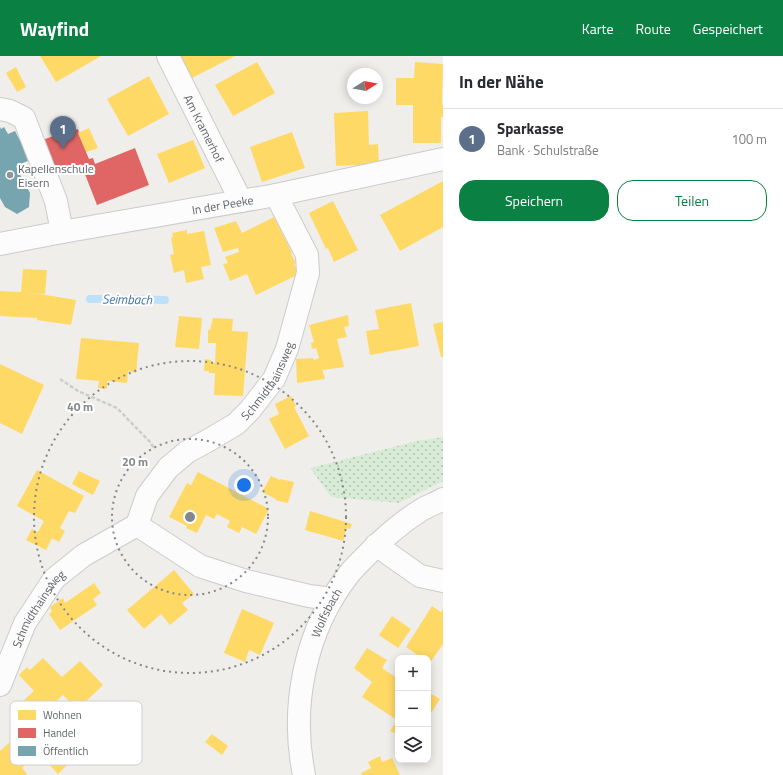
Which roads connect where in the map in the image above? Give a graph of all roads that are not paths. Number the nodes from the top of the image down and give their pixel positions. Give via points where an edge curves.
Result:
1 (168, 56) edge
2 (0, 109) edge
3 (443, 159) edge
4 (276, 195) junction
5 (241, 201) junction
6 (62, 232) junction
7 (0, 244) edge
8 (443, 499) edge
9 (137, 525) junction
10 (376, 545) junction
11 (443, 581) edge
12 (332, 600) junction
13 (0, 685) edge
14 (304, 775) edge

1 - 5 street, Am Kramerhof
2 - 6 street via 24,118 56,202
3 - 4 street, In der Peeke
4 - 5 street, In der Peeke
4 - 9 street, Schmidthainsweg via 307,255 308,273 287,349 274,379 250,410 236,424 186,452 168,468 147,496
5 - 6 street, In der Peeke
6 - 7 street, In der Peeke
8 - 10 street, Wolfsbach via 422,510
9 - 12 street via 200,566 246,581
9 - 13 street, Schmidthainsweg via 84,555 54,579 24,623
10 - 11 street via 420,576
10 - 12 street, Wolfsbach via 349,574
12 - 14 street, Wolfsbach via 308,655 299,703

